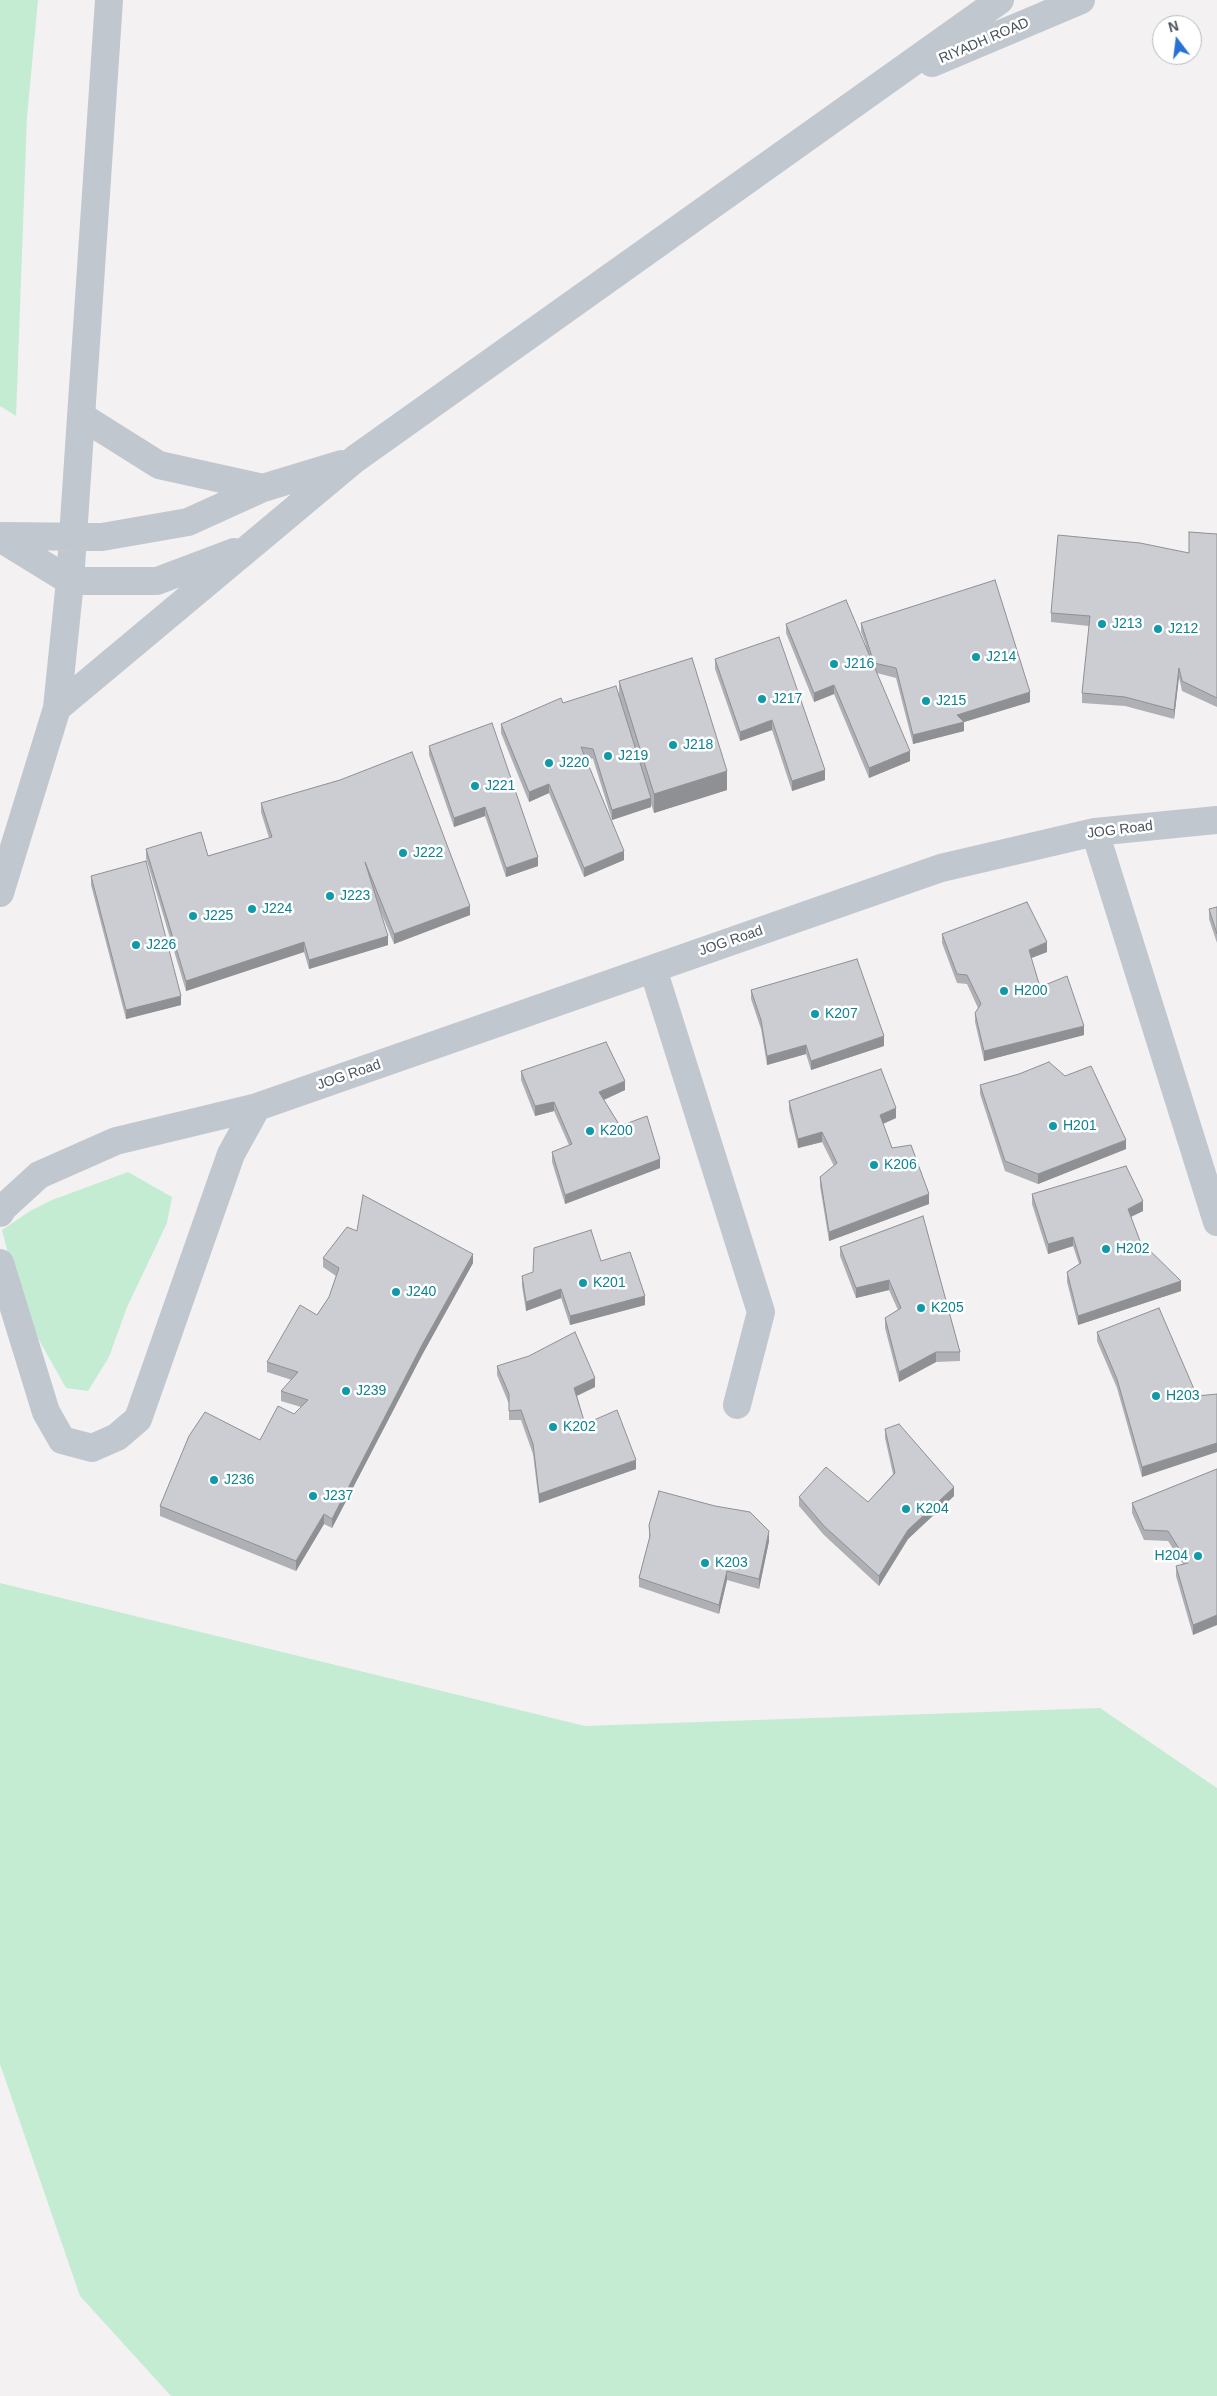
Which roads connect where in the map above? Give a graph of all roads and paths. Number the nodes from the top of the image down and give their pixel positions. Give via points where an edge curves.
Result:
1 (109, 0) edge
2 (1000, 0) edge
3 (1081, 0) edge
4 (887, 83) junction
5 (81, 416) junction
6 (355, 459) junction
7 (263, 488) junction
8 (0, 537) edge
9 (73, 537) junction
10 (252, 546) junction
11 (70, 581) junction
12 (57, 708) junction
13 (1217, 820) edge
14 (1095, 832) junction
15 (0, 893) edge
16 (653, 969) junction
17 (257, 1108) junction
18 (0, 1213) edge
19 (1217, 1222) edge
20 (0, 1263) edge
21 (737, 1405) dead end

1 - 5 street
2 - 4 street
3 - 4 street, RIYADH ROAD
4 - 6 street
5 - 7 street via 159,465
5 - 9 street
6 - 7 street
6 - 10 street
7 - 9 street via 188,522 102,537
8 - 9 street
8 - 11 street
9 - 11 street
10 - 11 street via 157,581
10 - 12 street
11 - 12 street
12 - 15 street
13 - 14 street, JOG Road
14 - 16 street, JOG Road via 941,868
14 - 19 street
16 - 17 street, JOG Road
16 - 21 street via 761,1312
17 - 18 street, JOG Road via 116,1140 39,1175
17 - 20 street via 231,1154 138,1419 117,1437 92,1448 62,1440 46,1412

